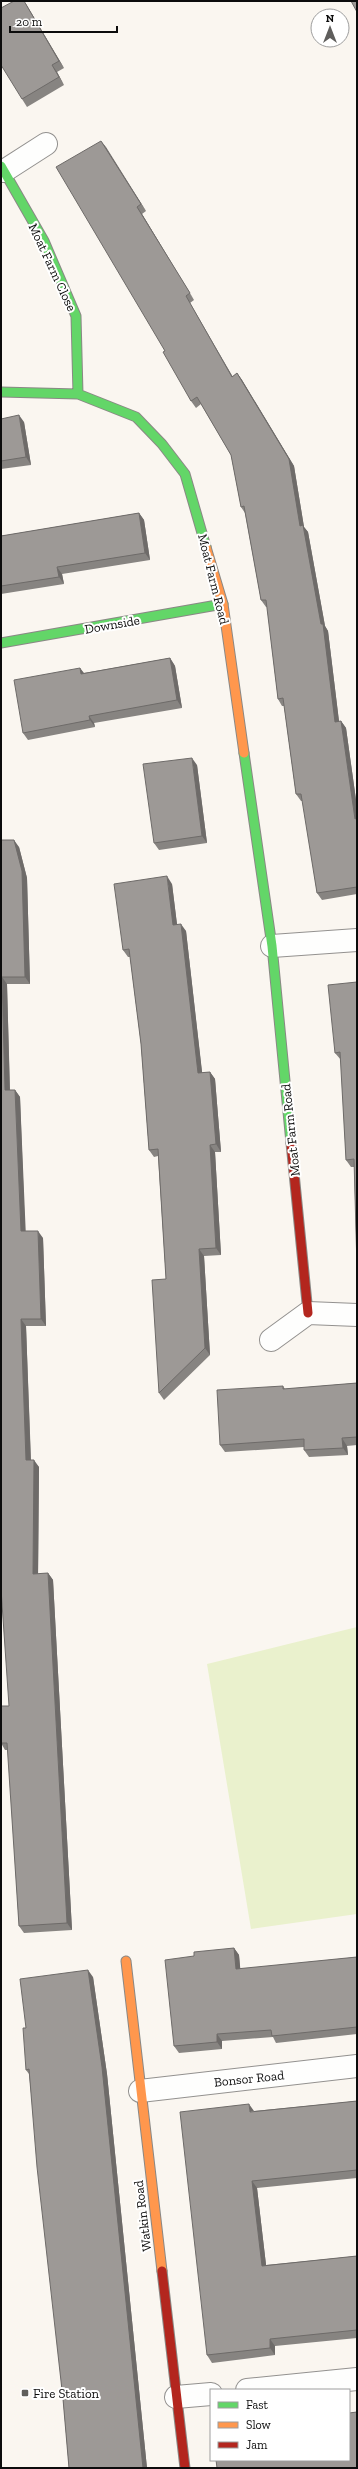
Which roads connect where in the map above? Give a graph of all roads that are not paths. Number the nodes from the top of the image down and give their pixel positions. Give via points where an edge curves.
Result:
1 (46, 144) dead end
2 (2, 168) edge
3 (1, 392) edge
4 (78, 394) junction
5 (223, 604) junction
6 (1, 643) edge
7 (357, 940) edge
8 (272, 946) junction
9 (308, 1313) junction
10 (357, 1315) edge
11 (271, 1340) dead end
12 (126, 1961) dead end
13 (357, 2066) edge
14 (140, 2090) junction
15 (357, 2379) edge
16 (257, 2389) edge
17 (210, 2394) edge
18 (176, 2397) junction
19 (185, 2468) edge

1 - 2 street, Moat Farm Close
2 - 4 street, Moat Farm Close via 44,241 76,316
3 - 4 street, Moat Farm Road
4 - 5 street, Moat Farm Road via 136,417 162,444 185,474
5 - 6 street, Downside
5 - 8 street, Moat Farm Road
7 - 8 street
8 - 9 street, Moat Farm Road
9 - 10 street
9 - 11 street
12 - 14 street, Watkin Road
13 - 14 street, Bonsor Road
14 - 18 street, Watkin Road
15 - 16 street
17 - 18 street
18 - 19 street, Watkin Road

